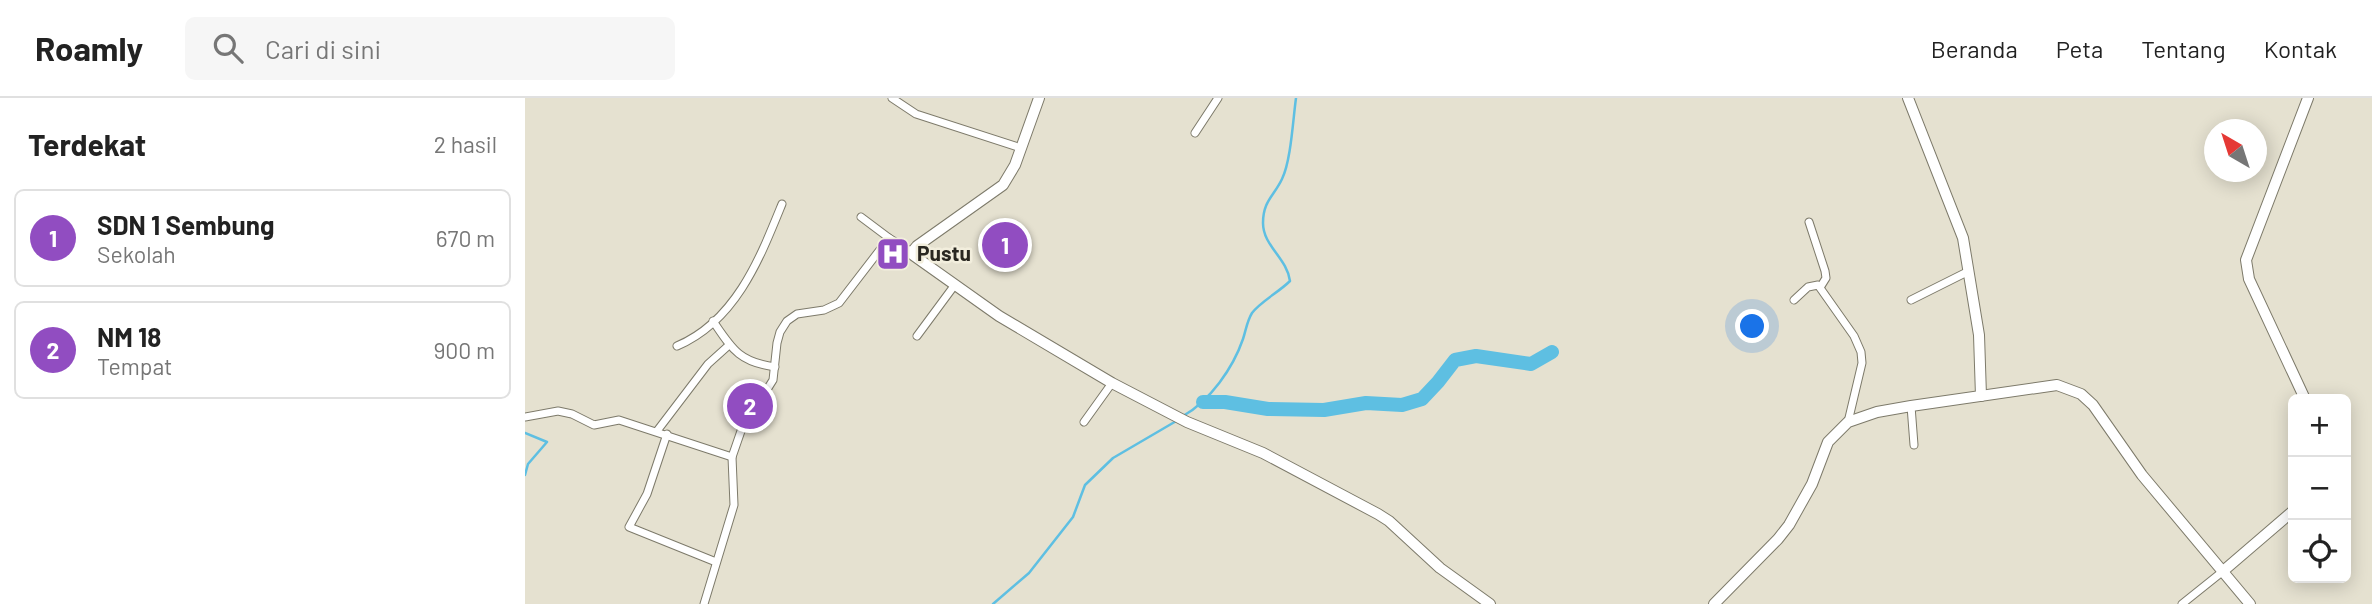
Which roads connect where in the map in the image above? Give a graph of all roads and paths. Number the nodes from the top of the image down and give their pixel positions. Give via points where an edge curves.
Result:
1 (891, 98) edge
2 (1039, 98) edge
3 (1218, 98) edge
4 (1908, 98) edge
5 (2308, 98) edge
6 (1195, 133) dead end
7 (1021, 148) junction
8 (782, 204) dead end
9 (861, 217) dead end
10 (1809, 222) dead end
11 (890, 238) junction
12 (912, 252) junction
13 (1969, 271) junction
14 (954, 286) junction
15 (1821, 286) junction
16 (1794, 300) dead end
17 (1911, 300) dead end
18 (713, 321) junction
19 (917, 336) dead end
20 (677, 346) dead end
21 (728, 346) junction
22 (775, 367) junction
23 (1112, 383) junction
24 (2303, 394) edge
25 (1981, 396) junction
26 (1911, 406) junction
27 (525, 417) edge
28 (1084, 422) dead end
29 (1848, 422) junction
30 (657, 431) junction
31 (667, 434) junction
32 (1914, 445) dead end
33 (732, 457) junction
34 (2288, 515) edge
35 (716, 562) junction
36 (2222, 572) junction
37 (704, 604) edge
38 (1490, 604) edge
39 (1714, 604) edge
40 (2182, 604) edge
41 (2250, 604) edge

1 - 7 street via 916,114
2 - 7 street
3 - 6 street
4 - 13 street via 1963,239
5 - 24 street via 2246,260 2249,279
7 - 12 street via 1003,185
8 - 18 street via 747,283
9 - 11 street
10 - 15 street via 1825,271
11 - 12 street
11 - 22 street via 839,303 787,321 778,337
12 - 14 street
13 - 17 street
13 - 25 street via 1979,335
14 - 19 street
14 - 23 street
15 - 16 street via 1812,285
15 - 29 street via 1854,336 1862,358
18 - 20 street
18 - 21 street
21 - 22 street via 750,363
21 - 30 street via 708,363
22 - 33 street via 773,380 741,431
23 - 28 street
23 - 38 street via 1378,514 1445,573
25 - 26 street
25 - 36 street via 2057,386 2081,394
26 - 29 street
26 - 32 street
27 - 30 street via 563,411 594,425 619,420
29 - 39 street via 1828,442 1812,484 1778,540
30 - 31 street
31 - 33 street
31 - 35 street via 647,494 629,527
33 - 35 street via 734,505
34 - 36 street
35 - 37 street
36 - 40 street
36 - 41 street

